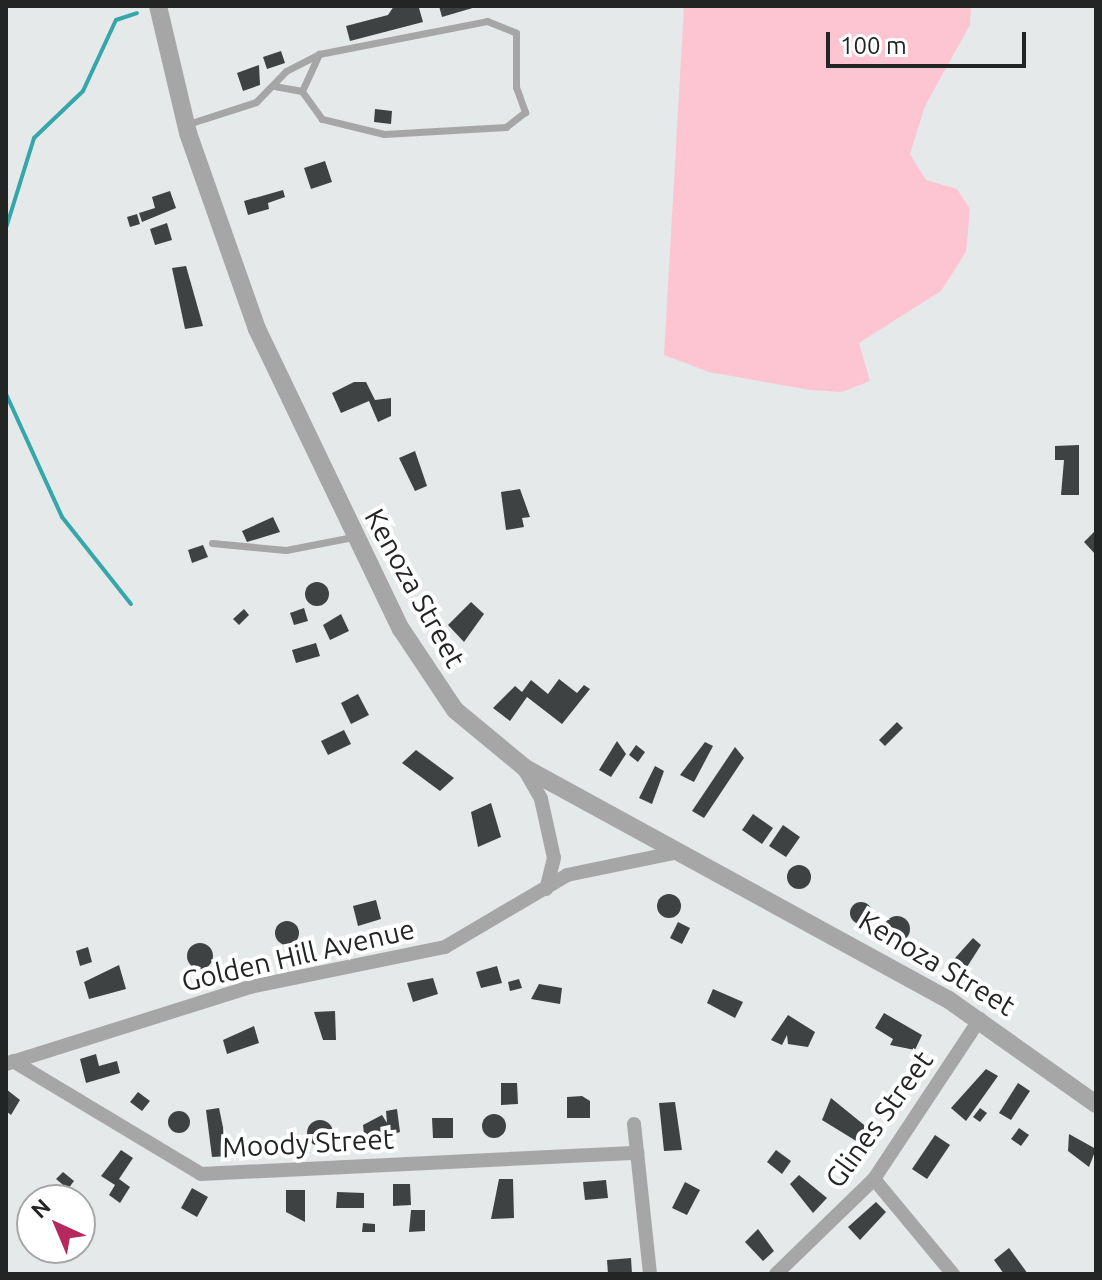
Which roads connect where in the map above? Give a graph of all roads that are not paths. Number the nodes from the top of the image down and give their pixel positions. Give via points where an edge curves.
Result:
1 (158, 6) edge
2 (319, 54) junction
3 (275, 86) junction
4 (302, 91) junction
5 (186, 125) junction
6 (353, 537) junction
7 (212, 543) dead end
8 (521, 765) junction
9 (678, 852) junction
10 (546, 889) junction
11 (980, 1019) junction
12 (9, 1062) edge
13 (1096, 1104) edge
14 (634, 1124) dead end
15 (637, 1153) junction
16 (874, 1179) junction
17 (650, 1274) edge
18 (776, 1274) edge
19 (953, 1274) edge

1 - 5 street, Kenoza Street
2 - 3 lane
2 - 4 lane
2 - 4 lane via 426,30 501,25 516,33 516,87 525,112 506,127 384,134 322,119
3 - 4 lane
3 - 5 lane via 256,102
5 - 6 street, Kenoza Street via 257,329
6 - 7 lane via 286,550
6 - 8 street, Kenoza Street via 422,667 463,719
8 - 9 street, Kenoza Street
8 - 10 street via 541,799 554,858
9 - 10 street, Golden Hill Avenue via 591,868
9 - 11 street, Kenoza Street
10 - 12 street, Golden Hill Avenue via 445,947 250,987
11 - 13 street, Kenoza Street
11 - 16 street, Glines Street
12 - 15 street, Moody Street via 201,1174
14 - 15 street
15 - 17 street
16 - 18 street, Glines Street
16 - 19 street

